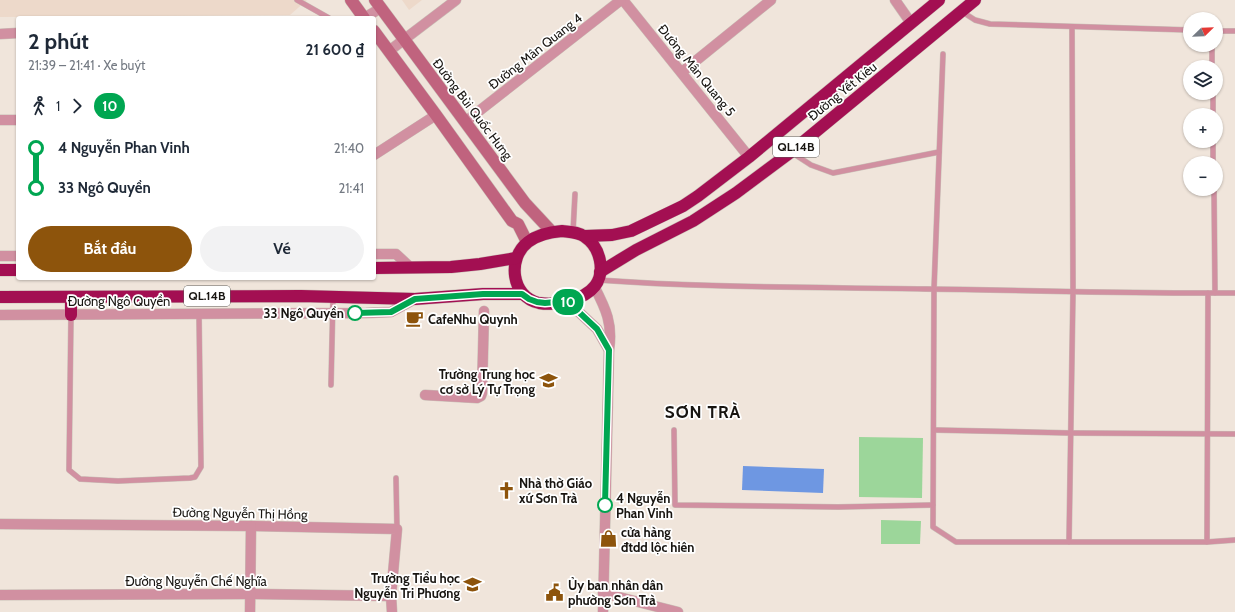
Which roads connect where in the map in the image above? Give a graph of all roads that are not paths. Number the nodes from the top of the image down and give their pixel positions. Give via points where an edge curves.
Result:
1 (297, 0) edge
2 (351, 0) edge
3 (456, 0) edge
4 (622, 0) edge
5 (771, 0) edge
6 (895, 0) edge
7 (939, 0) edge
8 (975, 0) edge
9 (378, 4) edge
10 (961, 11) junction
11 (325, 16) edge
12 (363, 16) edge
13 (366, 16) edge
14 (911, 24) junction
15 (1072, 28) junction
16 (1183, 30) edge
17 (1223, 31) edge
18 (1235, 31) edge
19 (16, 33) edge
20 (0, 34) edge
21 (376, 34) edge
22 (404, 40) junction
23 (389, 51) junction
24 (943, 54) dead end
25 (682, 72) junction
26 (436, 115) junction
27 (0, 120) edge
28 (16, 120) edge
29 (465, 122) junction
30 (791, 152) junction
31 (939, 152) junction
32 (376, 154) edge
33 (749, 157) junction
34 (575, 194) dead end
35 (1214, 196) edge
36 (552, 232) junction
37 (573, 232) junction
38 (585, 236) junction
39 (527, 242) junction
40 (376, 254) edge
41 (0, 256) edge
42 (16, 256) edge
43 (516, 258) junction
44 (410, 267) junction
45 (376, 268) edge
46 (0, 270) edge
47 (16, 270) edge
48 (598, 280) junction
49 (934, 289) junction
50 (1073, 292) junction
51 (1235, 292) edge
52 (1208, 293) junction
53 (1215, 293) junction
54 (522, 294) junction
55 (0, 297) edge
56 (71, 297) junction
57 (333, 297) junction
58 (415, 299) junction
59 (567, 301) junction
60 (484, 311) dead end
61 (0, 314) edge
62 (199, 314) junction
63 (332, 314) junction
64 (71, 315) junction
65 (609, 350) junction
66 (331, 385) dead end
67 (425, 395) dead end
68 (674, 430) dead end
69 (934, 430) junction
70 (1070, 433) junction
71 (1208, 434) junction
72 (1235, 434) edge
73 (396, 478) dead end
74 (934, 505) junction
75 (0, 524) edge
76 (251, 526) junction
77 (397, 529) junction
78 (1235, 540) edge
79 (1069, 542) junction
80 (1207, 542) junction
81 (604, 593) junction
82 (250, 594) junction
83 (0, 595) edge
84 (391, 596) junction
85 (250, 612) edge
86 (392, 612) edge
87 (603, 612) edge
88 (678, 612) edge

1 - 11 lane
2 - 12 street
3 - 22 street
4 - 25 street, Đường Mân Quang 5
4 - 29 street, Đường Mân Quang 4
5 - 25 street
6 - 14 street
7 - 14 highway, Đường Yết Kiêu / QL.14B
8 - 10 highway, Đường Yết Kiêu / QL.14B
9 - 13 street
9 - 22 street, Đường Bùi Quốc Hưng
10 - 15 lane via 975,20 990,24
10 - 30 highway, Đường Yết Kiêu / QL.14B
14 - 33 highway, Đường Yết Kiêu / QL.14B
15 - 16 lane
15 - 50 lane
17 - 18 lane
19 - 20 street
21 - 23 street
22 - 23 street
22 - 29 street, Đường Bùi Quốc Hưng
23 - 26 street
24 - 31 lane
25 - 33 street, Đường Mân Quang 5
26 - 32 street
26 - 39 street via 512,221 518,224
27 - 28 street
29 - 36 street, Đường Bùi Quốc Hưng via 525,202
30 - 31 lane via 811,165 833,173
30 - 48 highway, Đường Yết Kiêu / QL.14B via 716,207 636,250
31 - 49 lane
33 - 38 highway, Đường Yết Kiêu / QL.14B via 688,202 642,226 622,233
34 - 37 lane
35 - 53 lane
36 - 37 highway
36 - 39 highway
37 - 38 highway
38 - 48 highway via 597,252 600,262
39 - 43 highway
40 - 44 street via 396,254
41 - 42 street
43 - 44 highway via 451,267
43 - 54 highway via 514,270
44 - 45 highway
46 - 47 highway
48 - 49 lane via 645,284
48 - 59 highway via 588,292
48 - 65 street via 609,318
49 - 50 lane
49 - 69 lane
50 - 52 lane
50 - 70 lane
51 - 53 lane
52 - 53 lane
52 - 71 lane
54 - 58 highway, Đường Ngô Quyền / QL.14B
54 - 59 highway via 537,302
55 - 56 highway, QL.14B
56 - 57 highway, QL.14B
56 - 64 highway
57 - 58 highway, QL.14B
57 - 63 lane
58 - 63 street, Đường Ngô Quyền via 391,312
59 - 65 street via 597,329
60 - 67 street via 481,396 476,398
61 - 64 street, Đường Ngô Quyền
62 - 63 street, Đường Ngô Quyền
62 - 64 street, Đường Ngô Quyền
62 - 64 lane via 201,467 195,477 190,478 118,481 80,479 69,470
63 - 66 lane
65 - 81 street
68 - 74 lane via 675,505
69 - 70 lane
69 - 74 lane
70 - 71 lane
70 - 79 lane
71 - 72 lane
71 - 80 lane
73 - 77 lane
74 - 79 lane via 933,527 956,542
75 - 76 street, Đường Nguyễn Thị Hồng
76 - 77 street, Đường Nguyễn Thị Hồng
76 - 82 street
77 - 84 street
78 - 80 lane
79 - 80 lane
81 - 87 street
81 - 88 street
82 - 83 street, Đường Nguyễn Chế Nghĩa
82 - 84 street, Đường Nguyễn Chế Nghĩa
82 - 85 street
84 - 86 street

